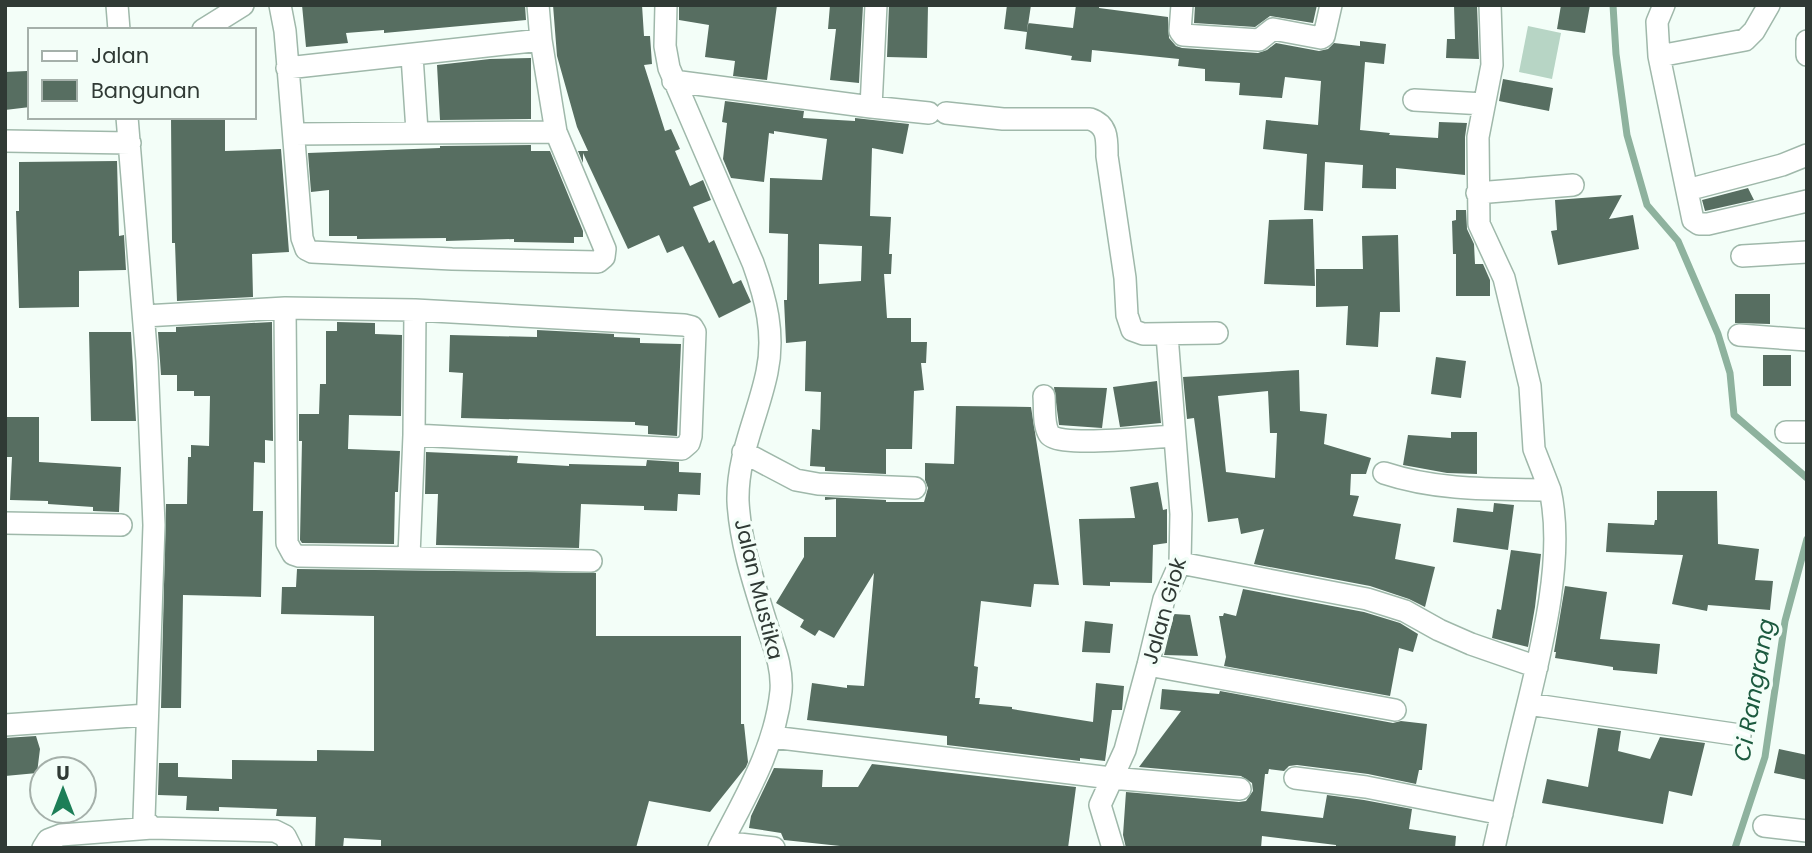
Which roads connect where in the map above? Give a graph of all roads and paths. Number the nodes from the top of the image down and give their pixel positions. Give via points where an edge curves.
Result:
1 (117, 5) edge
2 (280, 5) edge
3 (538, 5) edge
4 (666, 5) edge
5 (876, 5) edge
6 (1182, 5) edge
7 (1331, 5) edge
8 (1490, 5) edge
9 (1664, 5) edge
10 (1769, 5) edge
11 (237, 10) edge
12 (119, 28) edge
13 (206, 28) edge
14 (541, 40) junction
15 (1807, 41) edge
16 (1807, 55) edge
17 (412, 56) junction
18 (1658, 56) junction
19 (287, 68) junction
20 (673, 81) junction
21 (1414, 100) dead end
22 (1484, 104) junction
23 (871, 107) junction
24 (127, 119) edge
25 (417, 131) junction
26 (556, 132) junction
27 (294, 134) junction
28 (5, 141) edge
29 (130, 143) junction
30 (1807, 155) edge
31 (1573, 185) dead end
32 (1687, 190) junction
33 (1477, 193) junction
34 (1807, 201) edge
35 (1807, 253) edge
36 (1742, 256) dead end
37 (285, 307) junction
38 (415, 310) junction
39 (144, 316) junction
40 (1217, 333) dead end
41 (1167, 335) junction
42 (1739, 335) dead end
43 (1807, 341) edge
44 (1044, 396) dead end
45 (414, 435) junction
46 (1174, 436) junction
47 (743, 452) junction
48 (1384, 472) dead end
49 (915, 488) dead end
50 (1550, 491) junction
51 (5, 523) edge
52 (121, 525) dead end
53 (409, 556) junction
54 (591, 561) dead end
55 (1180, 563) junction
56 (1148, 665) junction
57 (1537, 667) junction
58 (1528, 704) junction
59 (1395, 710) dead end
60 (147, 715) junction
61 (5, 725) edge
62 (1740, 735) dead end
63 (772, 737) junction
64 (1111, 778) junction
65 (1295, 778) dead end
66 (1240, 789) dead end
67 (1502, 814) junction
68 (1764, 826) dead end
69 (152, 828) junction
70 (1807, 831) edge
71 (721, 845) edge
72 (43, 848) edge
73 (291, 848) edge
74 (774, 848) edge
75 (1113, 848) edge
76 (1494, 848) edge

1 - 12 street
2 - 19 street
3 - 14 street
4 - 20 street, Jalan Mustika via 666,58
5 - 23 street
6 - 7 street via 1180,31 1184,35 1238,40 1259,40 1273,29 1321,38
8 - 22 street via 1492,65
9 - 18 street via 1657,22
10 - 18 street via 1745,40
11 - 13 street
14 - 17 street
14 - 26 street
15 - 16 street
17 - 19 street
17 - 25 street
18 - 32 street
19 - 27 street
20 - 23 street
20 - 47 street, Jalan Mustika via 753,263 768,312 766,374
21 - 22 street
22 - 33 street
23 - 41 street via 1099,122 1107,141 1129,322 1132,330 1143,334
24 - 29 street
25 - 26 street
25 - 27 street
26 - 27 street via 605,249 598,262 312,252 302,238
28 - 29 street
29 - 39 street
30 - 32 street
31 - 33 street
32 - 34 street via 1692,217 1699,224
33 - 50 street via 1479,224 1504,278 1530,386 1534,449
35 - 36 street
37 - 38 street
37 - 39 street
37 - 53 street via 288,549 299,556
38 - 45 street
38 - 45 street via 684,325 695,332 691,436 682,449
39 - 60 street via 154,525
40 - 41 street
41 - 46 street, Jalan Giok
42 - 43 street
44 - 46 street via 1045,423 1054,440
45 - 53 street
46 - 55 street, Jalan Giok
47 - 49 street via 796,481
47 - 63 street, Jalan Mustika via 738,502 741,529 779,667 780,695
48 - 50 street via 1447,487
50 - 57 street via 1555,515 1552,576
51 - 52 street
53 - 54 street
55 - 56 street, Jalan Giok via 1164,599
55 - 57 street via 1367,599
56 - 59 street
56 - 64 street, Jalan Giok via 1125,750
57 - 58 street
58 - 62 street
58 - 67 street
60 - 61 street
60 - 69 street via 143,814
63 - 64 street
63 - 71 street, Jalan Mustika
64 - 66 street
64 - 75 street, Jalan Giok via 1100,805
65 - 67 street
67 - 76 street
68 - 70 street
69 - 72 street via 61,835 48,840
69 - 73 street via 275,831 285,836
71 - 74 street

